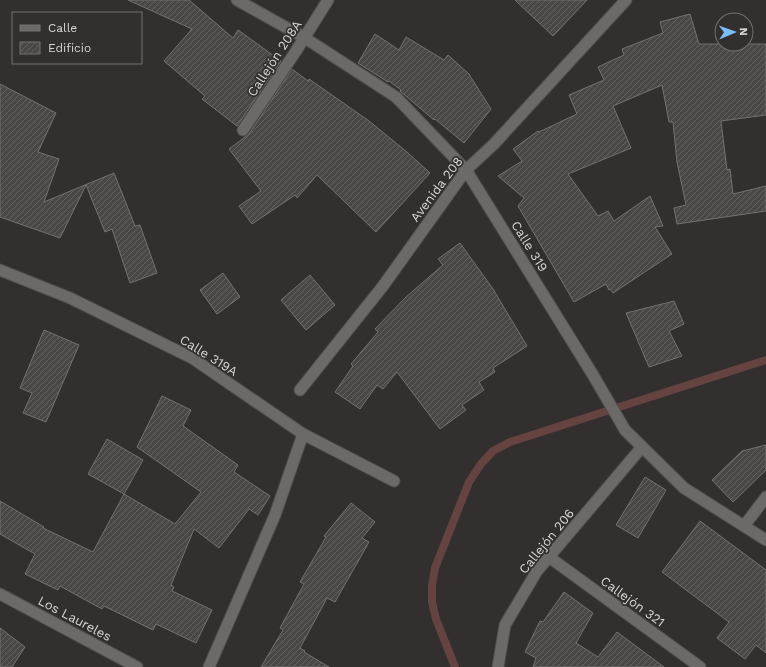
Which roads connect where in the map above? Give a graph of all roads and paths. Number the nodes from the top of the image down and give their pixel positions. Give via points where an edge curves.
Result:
1 (237, 0) edge
2 (328, 0) edge
3 (626, 0) edge
4 (305, 38) junction
5 (243, 130) dead end
6 (466, 170) junction
7 (0, 270) edge
8 (300, 390) dead end
9 (303, 434) junction
10 (642, 447) junction
11 (394, 481) dead end
12 (766, 497) edge
13 (744, 526) junction
14 (766, 540) edge
15 (549, 557) junction
16 (0, 594) edge
17 (137, 667) edge
18 (209, 667) edge
19 (498, 667) edge
20 (700, 667) edge

1 - 4 street, Calle 319
2 - 4 street, Callejón 208A
3 - 6 street, Avenida 208 via 494,144
4 - 5 street, Callejón 208A
4 - 6 street, Calle 319 via 396,97
6 - 8 street, Avenida 208 via 383,286
6 - 10 street, Calle 319 via 625,430
7 - 9 street, Calle 319A via 70,298 192,358
9 - 11 street, Calle 319A
9 - 18 street via 275,515
10 - 13 street, Calle 319 via 684,488
10 - 15 street, Callejón 206
12 - 13 street
13 - 14 street, Calle 319
15 - 19 street, Callejón 206 via 537,571 505,625
15 - 20 street, Callejón 321
16 - 17 street, Los Laureles

